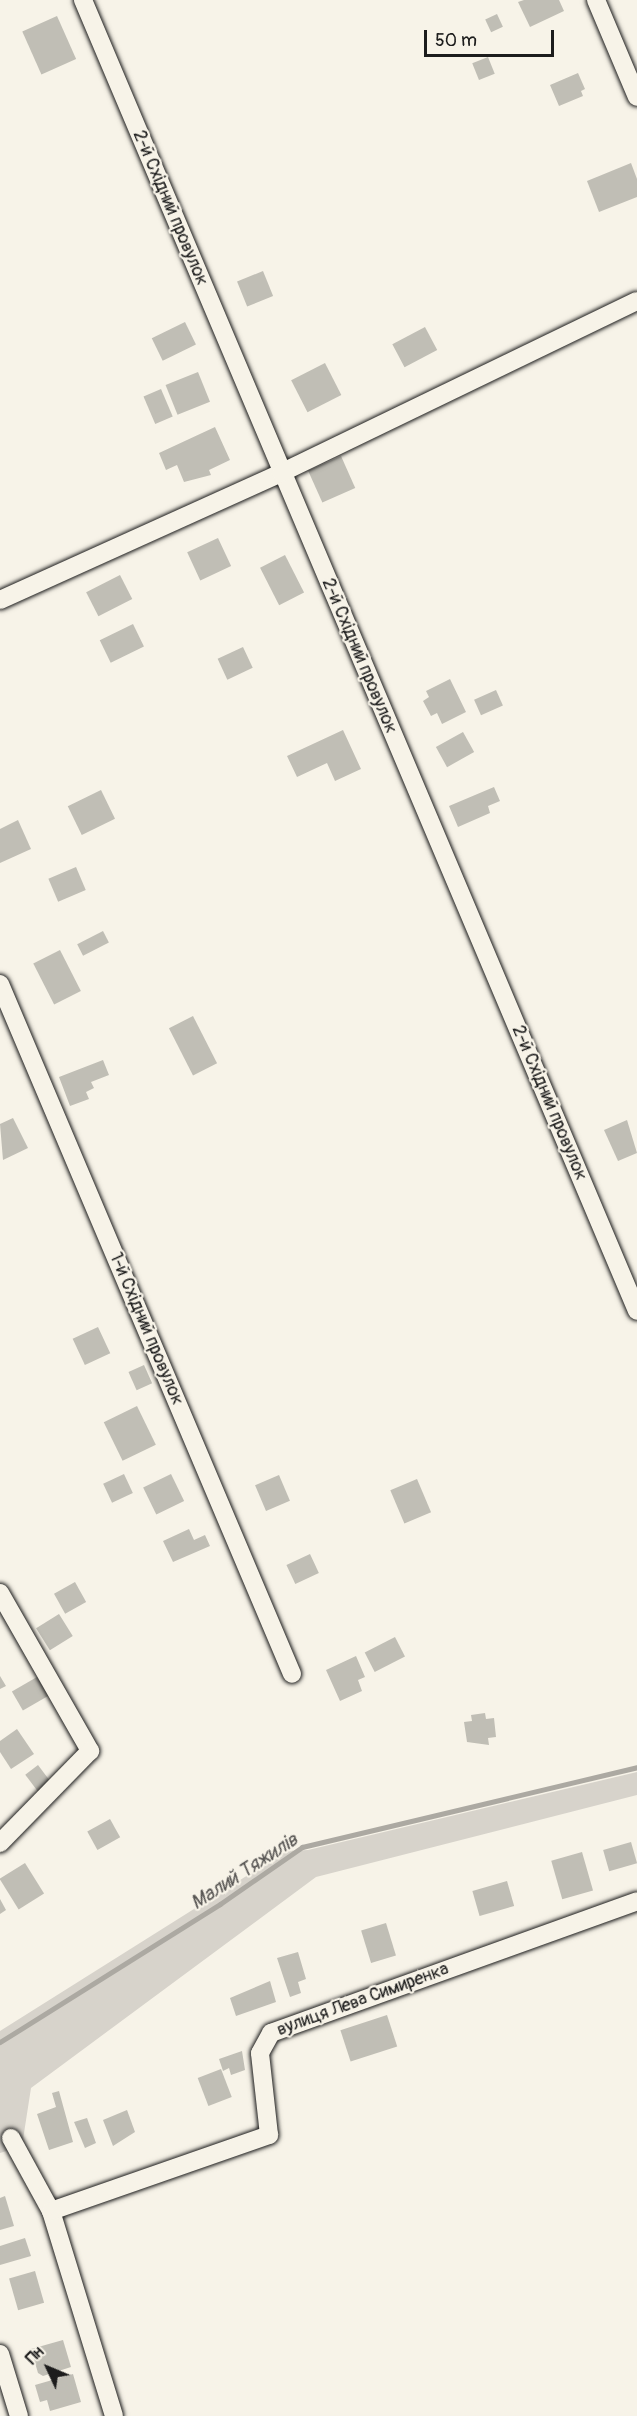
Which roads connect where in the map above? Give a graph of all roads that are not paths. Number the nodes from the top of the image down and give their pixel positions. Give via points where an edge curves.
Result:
1 (83, 0) edge
2 (596, 0) edge
3 (637, 97) edge
4 (637, 300) edge
5 (281, 472) junction
6 (0, 600) edge
7 (0, 984) edge
8 (637, 1311) edge
9 (0, 1593) edge
10 (292, 1674) dead end
11 (0, 1843) edge
12 (637, 1901) edge
13 (11, 2138) dead end
14 (51, 2211) junction
15 (0, 2354) edge
16 (19, 2416) edge
17 (114, 2416) edge

1 - 5 street, 2-й Східний провулок
2 - 3 street
4 - 5 street
5 - 6 street
5 - 8 street, 2-й Східний провулок
7 - 10 street, 1-й Східний провулок
9 - 11 street via 90,1751
12 - 14 street, вулиця Лева Симиренка via 271,2032 260,2053 269,2135
13 - 14 street
14 - 17 street
15 - 16 street

